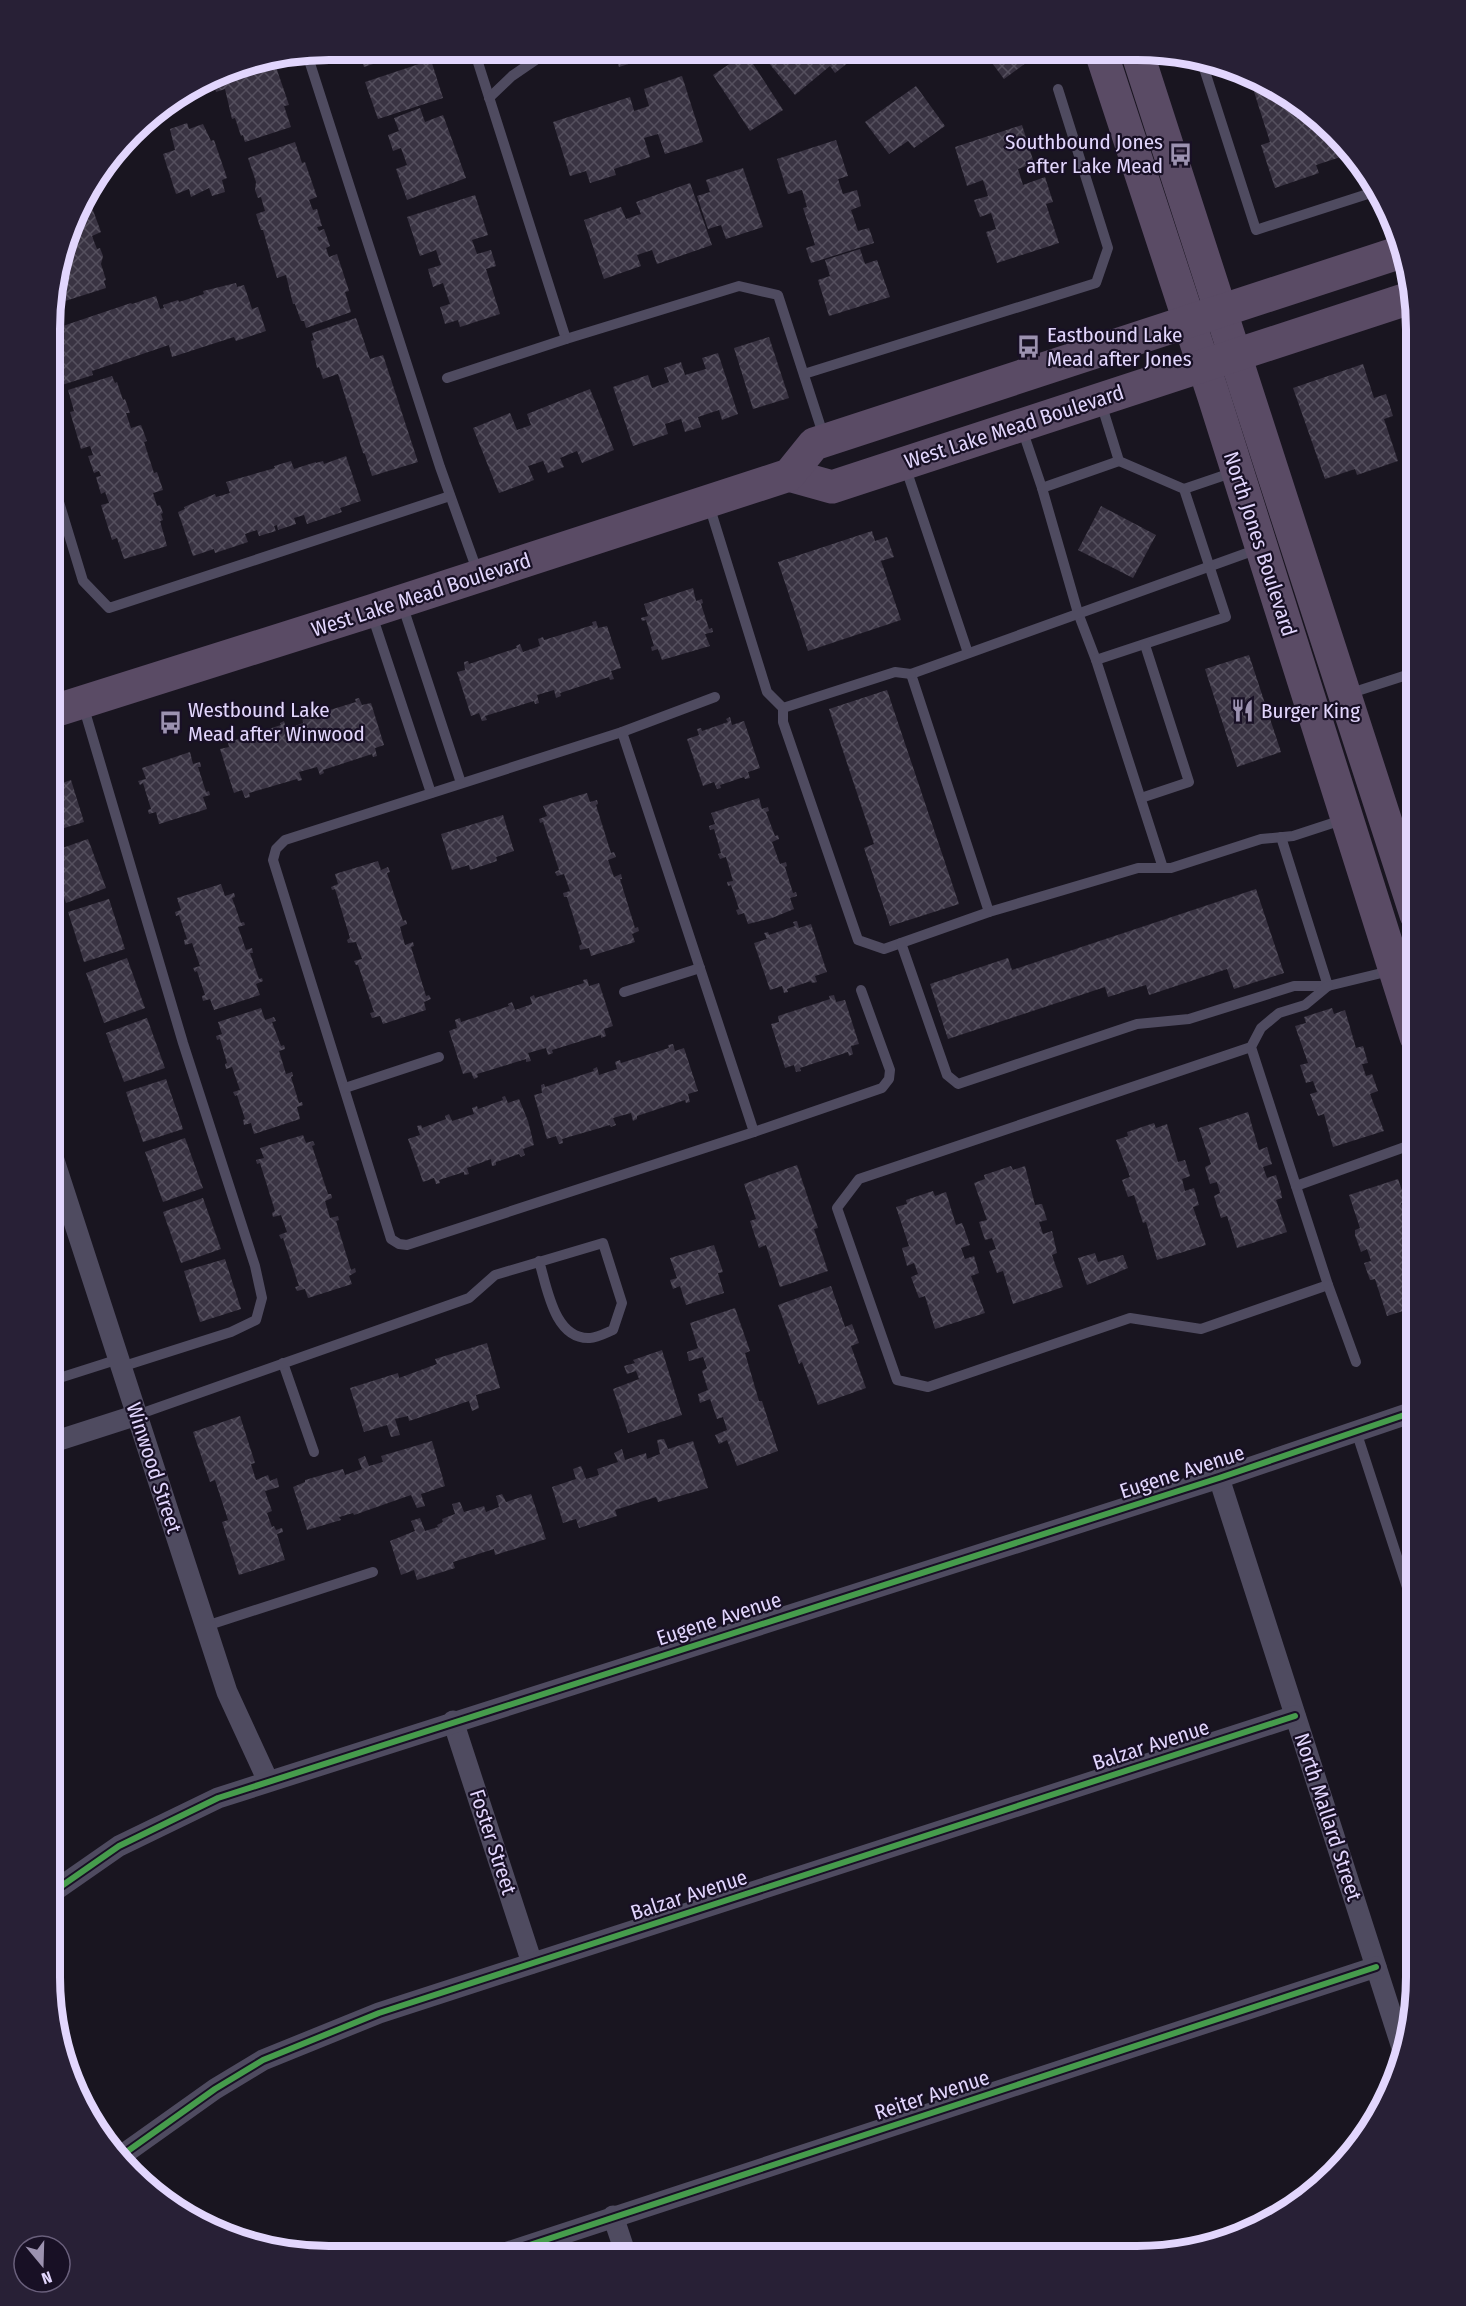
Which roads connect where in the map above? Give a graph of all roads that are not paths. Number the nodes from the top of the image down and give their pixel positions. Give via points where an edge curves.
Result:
1 (477, 60) edge
2 (535, 60) edge
3 (1104, 60) edge
4 (1140, 60) edge
5 (309, 61) edge
6 (1208, 70) edge
7 (1058, 89) dead end
8 (489, 98) junction
9 (1369, 194) edge
10 (1395, 254) edge
11 (1404, 300) edge
12 (1220, 311) junction
13 (1188, 321) junction
14 (567, 339) junction
15 (1235, 355) junction
16 (1203, 365) junction
17 (804, 374) junction
18 (447, 378) dead end
19 (1100, 399) junction
20 (1021, 425) junction
21 (825, 440) junction
22 (1119, 461) junction
23 (904, 464) junction
24 (1237, 471) junction
25 (789, 475) junction
26 (1042, 488) junction
27 (1184, 489) junction
28 (450, 496) junction
29 (708, 502) junction
30 (60, 505) edge
31 (1262, 548) junction
32 (1210, 566) junction
33 (479, 576) junction
34 (386, 606) junction
35 (1078, 614) junction
36 (1144, 645) junction
37 (968, 653) junction
38 (1096, 660) junction
39 (911, 674) junction
40 (1406, 675) edge
41 (1346, 694) junction
42 (715, 697) dead end
43 (82, 702) junction
44 (783, 708) junction
45 (60, 709) edge
46 (622, 732) junction
47 (461, 783) junction
48 (431, 793) junction
49 (1141, 798) junction
50 (1348, 818) junction
51 (1281, 837) junction
52 (1163, 868) junction
53 (1406, 883) edge
54 (989, 912) junction
55 (901, 943) junction
56 (1405, 967) edge
57 (700, 968) junction
58 (1328, 986) junction
59 (861, 990) dead end
60 (624, 992) dead end
61 (1251, 1047) junction
62 (439, 1058) dead end
63 (345, 1088) junction
64 (754, 1132) junction
65 (1406, 1147) edge
66 (60, 1179) edge
67 (1296, 1186) junction
68 (538, 1261) junction
69 (1328, 1285) junction
70 (1356, 1362) dead end
71 (120, 1363) junction
72 (283, 1364) junction
73 (60, 1378) edge
74 (137, 1414) junction
75 (1406, 1414) edge
76 (1356, 1431) junction
77 (60, 1440) edge
78 (314, 1452) dead end
79 (1219, 1478) junction
80 (372, 1572) dead end
81 (1406, 1584) edge
82 (206, 1626) junction
83 (1295, 1716) junction
84 (453, 1721) junction
85 (268, 1781) junction
86 (60, 1887) edge
87 (532, 1964) junction
88 (1376, 1967) junction
89 (1399, 2038) edge
90 (126, 2152) edge
91 (613, 2216) junction
92 (525, 2246) edge
93 (623, 2246) edge

1 - 8 lane
2 - 8 lane
3 - 13 main road, North Jones Boulevard
4 - 12 main road, North Jones Boulevard
5 - 28 lane
6 - 9 lane via 1256,230
7 - 17 lane via 1108,248 1096,283
8 - 14 lane
10 - 12 main road
11 - 15 main road, West Lake Mead Boulevard
12 - 13 main road
12 - 15 main road, North Jones Boulevard
13 - 16 main road, North Jones Boulevard
13 - 21 main road
14 - 17 lane via 739,286 778,295
14 - 18 lane
15 - 16 main road, West Lake Mead Boulevard
15 - 41 main road, North Jones Boulevard
16 - 19 main road, West Lake Mead Boulevard
16 - 24 main road, North Jones Boulevard
17 - 21 lane
19 - 20 main road, West Lake Mead Boulevard
19 - 22 lane
20 - 23 main road, West Lake Mead Boulevard
20 - 26 lane
21 - 25 main road via 814,444
22 - 26 lane
22 - 27 lane
23 - 25 main road, West Lake Mead Boulevard via 832,487
23 - 37 lane
24 - 27 lane
24 - 31 main road, North Jones Boulevard
25 - 29 main road, West Lake Mead Boulevard
26 - 35 lane
27 - 32 lane
28 - 30 lane via 109,608 83,581
28 - 33 lane
29 - 33 main road, West Lake Mead Boulevard
29 - 44 lane via 767,692
31 - 32 lane
31 - 50 main road, North Jones Boulevard
32 - 35 lane
32 - 36 lane via 1226,617
33 - 34 main road, West Lake Mead Boulevard
34 - 43 main road, West Lake Mead Boulevard
34 - 47 lane
34 - 48 lane
35 - 37 lane
35 - 38 lane
36 - 38 lane
36 - 49 lane via 1189,782
37 - 39 lane
38 - 49 lane
39 - 44 lane via 895,672
39 - 54 lane
40 - 41 lane
41 - 53 main road, North Jones Boulevard
42 - 46 lane
43 - 45 main road, West Lake Mead Boulevard
43 - 71 lane via 262,1298 256,1320 231,1332
44 - 55 lane via 783,722 858,940 884,949
46 - 47 lane
46 - 57 lane
47 - 48 lane
48 - 63 lane via 285,840 276,849 273,860
49 - 52 lane
50 - 51 lane
50 - 56 main road, North Jones Boulevard
51 - 52 lane via 1261,839
51 - 58 lane
52 - 54 lane via 1138,868
54 - 55 lane
55 - 58 lane via 947,1075 958,1084 1137,1024 1189,1018 1294,986
56 - 58 lane
57 - 60 lane
57 - 64 lane
58 - 61 lane via 1305,1005 1279,1013 1261,1028
59 - 64 lane via 890,1070 889,1079 882,1088
61 - 67 lane
61 - 69 lane via 859,1179 837,1208 897,1380 928,1387 1130,1318 1201,1329
62 - 63 lane
63 - 64 lane via 392,1239 407,1245
65 - 67 lane
66 - 71 street, Winwood Street
67 - 69 lane
68 - 68 lane via 603,1243 622,1303 613,1330 590,1338 571,1333 557,1318
68 - 72 lane via 495,1275 469,1298
69 - 70 lane
71 - 73 lane
71 - 74 street, Winwood Street
72 - 74 lane
72 - 78 lane
74 - 77 street
74 - 82 street, Winwood Street
75 - 76 street, Eugene Avenue
76 - 79 street, Eugene Avenue
76 - 81 lane
79 - 83 street, North Mallard Street
79 - 84 street, Eugene Avenue
80 - 82 lane
82 - 85 street, Winwood Street via 227,1692
83 - 87 street, Balzar Avenue
83 - 88 street, North Mallard Street
84 - 85 street, Eugene Avenue
84 - 87 street, Foster Street
85 - 86 street, Eugene Avenue via 218,1797 119,1846
87 - 90 street, Balzar Avenue via 379,2013 263,2060 214,2089
88 - 89 street, North Mallard Street
88 - 91 street, Reiter Avenue
91 - 92 street, Reiter Avenue
91 - 93 street

